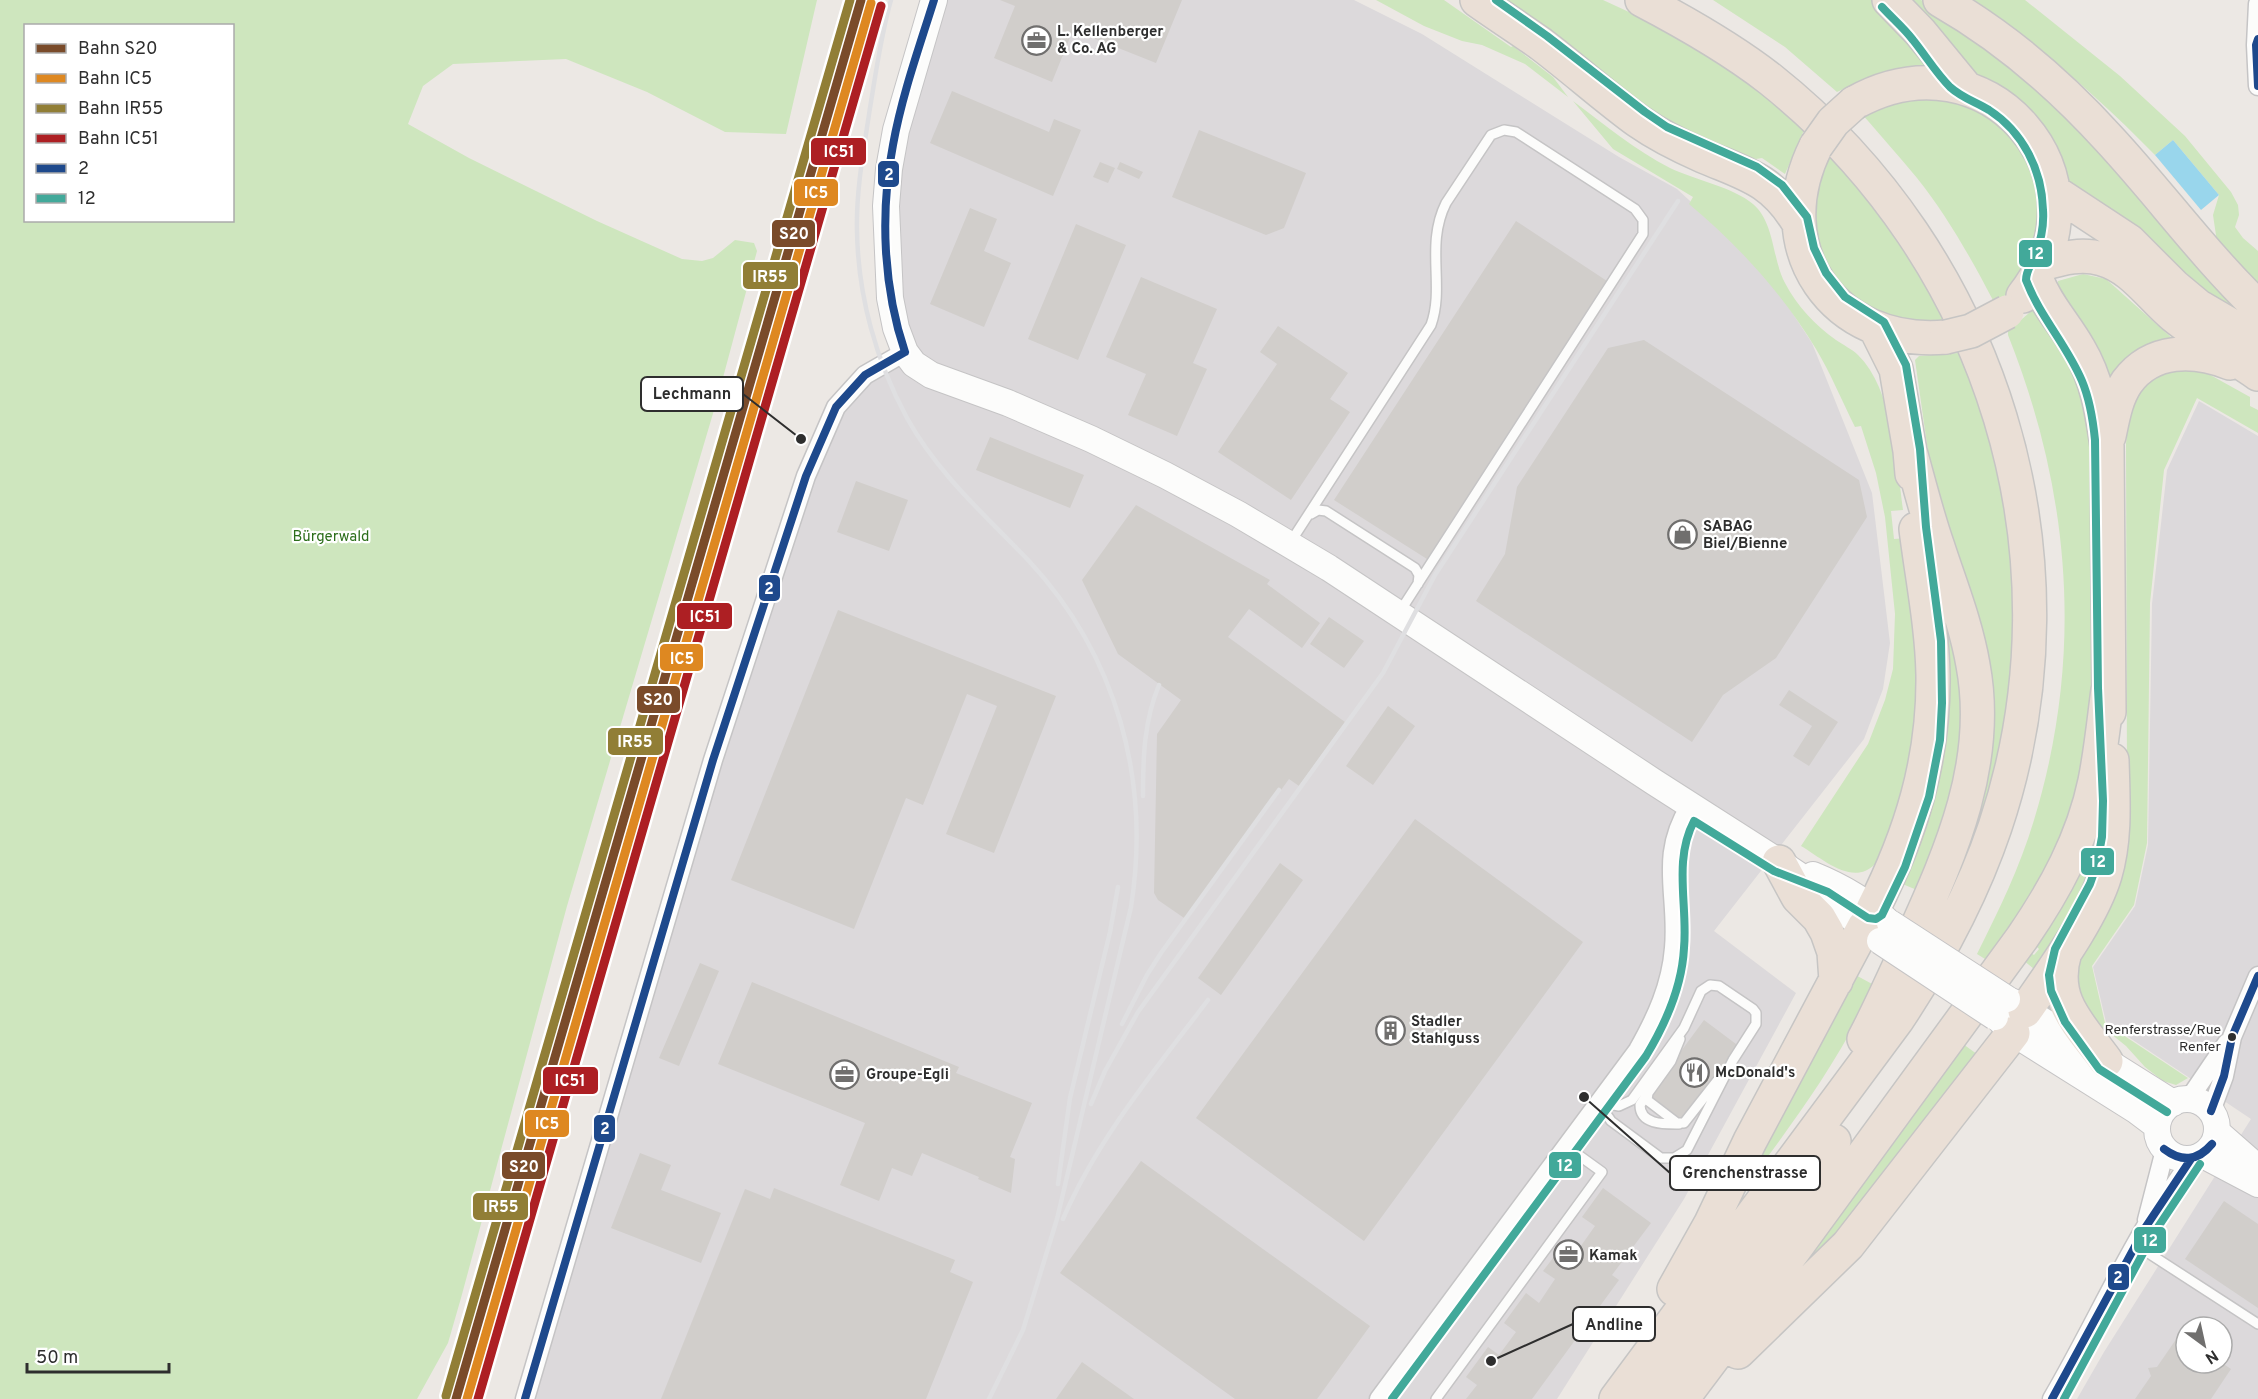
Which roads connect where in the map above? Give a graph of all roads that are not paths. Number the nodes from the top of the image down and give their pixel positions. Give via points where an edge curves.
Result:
1 (934, 0) edge
2 (1477, 0) edge
3 (1642, 0) edge
4 (1684, 0) edge
5 (1889, 0) edge
6 (1940, 0) edge
7 (2258, 4) edge
8 (2257, 42) edge
9 (2258, 86) edge
10 (1966, 88) junction
11 (2053, 191) junction
12 (1798, 222) junction
13 (2040, 271) junction
14 (2258, 307) edge
15 (1876, 329) junction
16 (2258, 341) edge
17 (905, 352) junction
18 (2258, 375) edge
19 (2107, 446) junction
20 (1910, 451) junction
21 (1307, 517) junction
22 (1289, 545) junction
23 (1418, 584) junction
24 (1398, 615) junction
25 (2108, 690) junction
26 (1690, 806) junction
27 (1779, 862) junction
28 (1877, 925) junction
29 (2065, 951) junction
30 (2258, 976) edge
31 (1836, 981) junction
32 (2010, 1015) junction
33 (1684, 1028) junction
34 (2232, 1037) junction
35 (1733, 1060) junction
36 (2106, 1061) junction
37 (1647, 1093) junction
38 (1598, 1102) junction
39 (2197, 1111) junction
40 (1679, 1124) junction
41 (2161, 1138) junction
42 (1566, 1146) junction
43 (2197, 1157) junction
44 (1785, 1168) junction
45 (2258, 1168) edge
46 (2258, 1184) edge
47 (2146, 1226) junction
48 (2136, 1245) junction
49 (2258, 1324) edge
50 (525, 1399) edge
51 (1379, 1399) edge
52 (1436, 1399) edge
53 (1604, 1399) edge
54 (1616, 1399) edge
55 (1646, 1399) edge
56 (1682, 1399) edge
57 (1698, 1399) edge
58 (2052, 1399) edge

1 - 17 main road via 905,95 889,169 886,206 890,298
2 - 12 highway via 1662,136 1765,184
3 - 44 highway via 1714,40 1777,85 1836,139 1903,218 1943,282 1977,350 2001,414 2023,519 2030,621 2026,687 2015,756 1985,855 1951,929 1915,992
4 - 55 highway via 1774,57 1852,126 1912,198 1952,260 1981,310 2022,418 2045,537 2050,627 2045,693 2030,777 2011,842 1965,947 1868,1094
5 - 10 highway
6 - 14 highway via 2002,41 2067,95
7 - 8 street
8 - 9 street
10 - 11 highway via 1998,104 2021,124 2039,148
10 - 12 highway, bridge via 1917,82 1882,89 1854,103 1833,122 1816,146 1802,178
11 - 13 highway via 2054,224
11 - 16 highway via 2129,241 2198,306
12 - 15 highway via 1804,251 1817,279 1838,304
13 - 15 highway, bridge via 2007,312 1971,331 1946,337 1911,338
13 - 18 highway via 2080,256 2115,264 2175,317
13 - 19 highway via 2043,295 2090,372 2099,397
15 - 20 highway via 1896,369
17 - 22 main road via 922,371 1091,439 1175,480
17 - 50 street via 865,375 836,406 801,488 713,760
18 - 19 highway via 2201,354 2178,353 2155,359 2135,373 2121,393
19 - 25 highway
20 - 28 highway via 1932,653 1930,738 1910,827
20 - 44 highway via 1963,619 1974,667 1978,713 1971,781 1955,837 1876,1016 1838,1086
21 - 22 lane
21 - 23 lane via 1318,510 1326,511 1414,568 1419,575
21 - 23 lane via 1431,325 1435,311 1436,235 1446,203 1491,135 1504,130 1516,132 1635,209 1643,220 1643,234
22 - 24 main road
23 - 24 lane
24 - 26 main road
25 - 29 highway via 2113,793 2109,858 2096,897
25 - 56 highway via 2090,802 2078,839 2050,895
26 - 27 main road
26 - 38 street via 1680,822 1671,860 1674,948 1666,992 1638,1050
27 - 28 main road via 1833,883
27 - 31 highway via 1798,897 1827,932 1834,952
28 - 31 highway
28 - 32 main road, bridge
29 - 32 highway
29 - 36 highway via 2061,993
30 - 34 street
31 - 53 highway via 1689,1264
32 - 36 main road
32 - 41 main road via 2137,1111
32 - 57 highway via 1848,1245 1743,1348
33 - 35 lane via 1701,991 1710,985 1719,986 1753,1009 1757,1018
33 - 37 lane via 1674,1055
33 - 38 lane via 1628,1103 1619,1106
34 - 39 street
34 - 39 street via 2224,1076
35 - 38 lane via 1690,1145 1674,1158 1655,1155 1607,1117
35 - 40 lane via 1689,1119
36 - 39 main road
37 - 40 lane via 1649,1102
37 - 40 lane via 1640,1105 1642,1114 1656,1123
38 - 42 street
39 - 41 main road via 2162,1112
39 - 43 main road via 2212,1145
39 - 45 main road
41 - 43 main road via 2176,1157
41 - 47 street
42 - 51 street
42 - 52 lane via 1602,1172
43 - 46 main road
43 - 47 street
44 - 54 highway
47 - 48 street
48 - 49 lane
48 - 58 street

